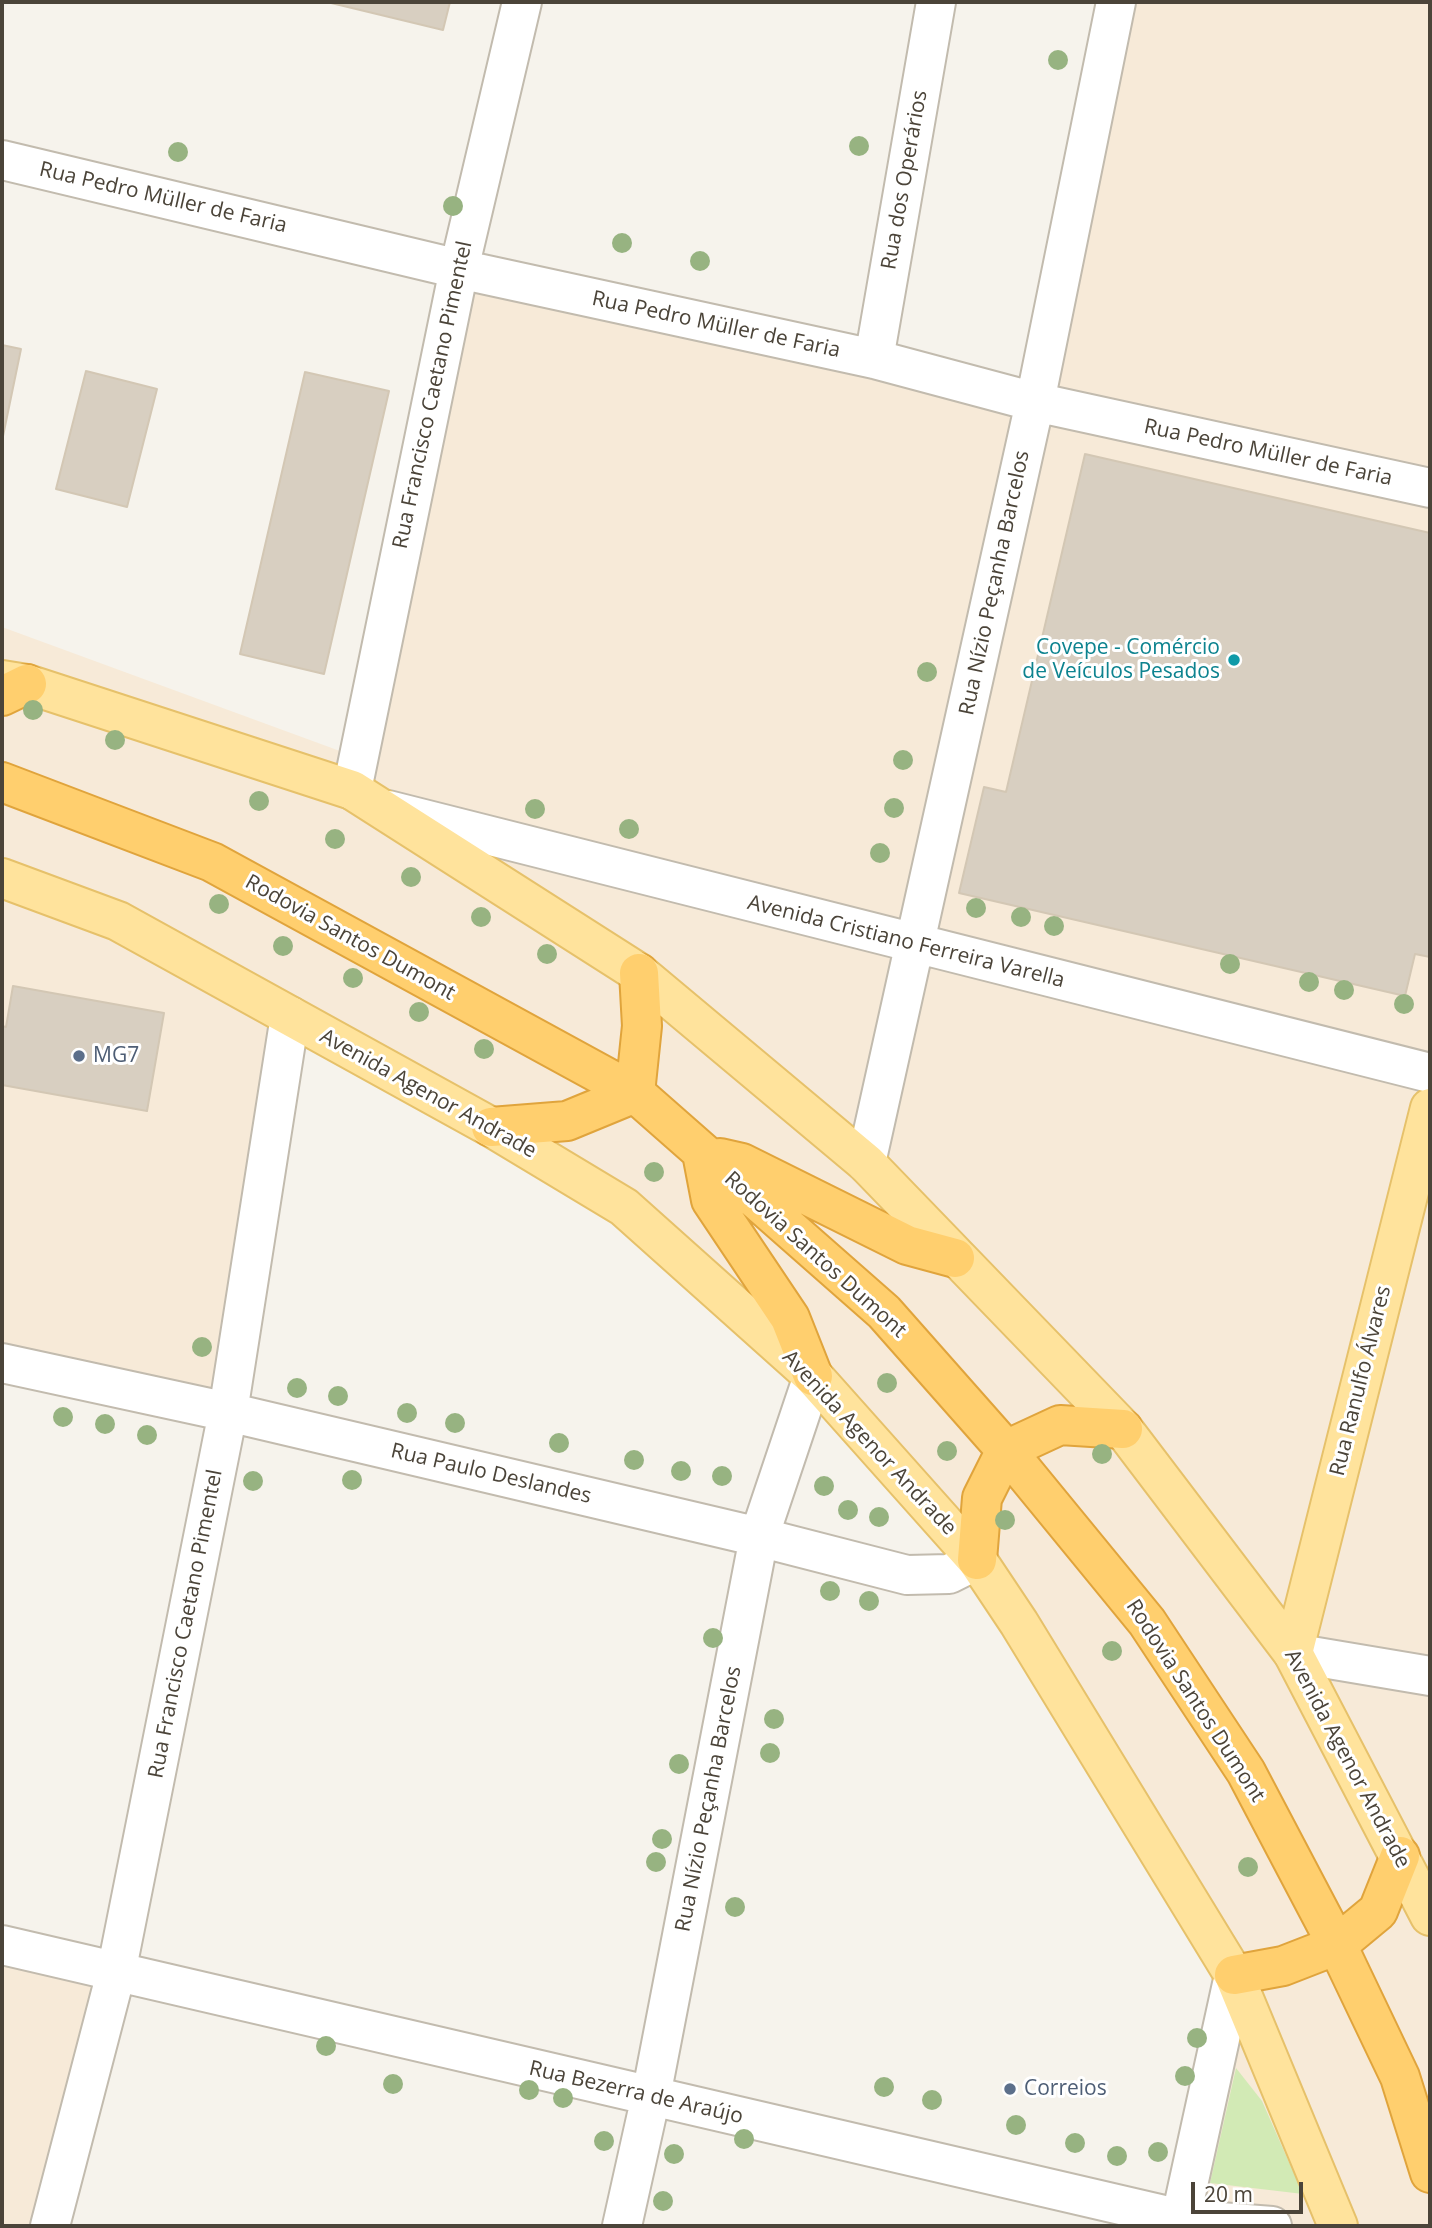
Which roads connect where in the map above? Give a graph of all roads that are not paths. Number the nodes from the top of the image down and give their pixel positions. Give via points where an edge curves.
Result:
1 (522, 2) edge
2 (936, 2) edge
3 (1116, 2) edge
4 (2, 160) edge
5 (459, 269) junction
6 (874, 359) junction
7 (1035, 402) junction
8 (1430, 488) edge
9 (10, 687) edge
10 (2, 782) edge
11 (367, 799) junction
12 (2, 878) edge
13 (916, 945) junction
14 (639, 973) junction
15 (290, 1016) junction
16 (1430, 1073) edge
17 (635, 1093) junction
18 (1430, 1108) edge
19 (491, 1127) junction
20 (702, 1153) junction
21 (866, 1163) junction
22 (955, 1258) junction
23 (2, 1363) edge
24 (813, 1376) junction
25 (228, 1412) junction
26 (1123, 1429) junction
27 (1006, 1450) junction
28 (760, 1536) junction
29 (977, 1560) junction
30 (1293, 1653) junction
31 (1430, 1676) edge
32 (1399, 1856) junction
33 (1430, 1916) edge
34 (2, 1945) edge
35 (1337, 1945) junction
36 (117, 1973) junction
37 (1234, 1975) junction
38 (651, 2096) junction
39 (1430, 2173) edge
40 (1180, 2223) edge
41 (50, 2226) edge
42 (622, 2226) edge
43 (1272, 2226) edge
44 (1338, 2226) edge

1 - 5 street, Rua Francisco Caetano Pimentel
2 - 6 street, Rua dos Operários
3 - 7 street, Rua Nízio Peçanha Barcelos
4 - 5 street, Rua Pedro Müller de Faria
5 - 6 street, Rua Pedro Müller de Faria
5 - 11 street, Rua Francisco Caetano Pimentel
6 - 7 street, Rua Pedro Müller de Faria
7 - 8 street, Rua Pedro Müller de Faria
7 - 13 street, Rua Nízio Peçanha Barcelos
9 - 11 main road, Avenida Agenor Andrade
10 - 17 highway, Rodovia Santos Dumont via 212,862
11 - 13 street, Avenida Cristiano Ferreira Varella
11 - 14 main road, Avenida Agenor Andrade
12 - 15 main road, Avenida Agenor Andrade via 118,921
13 - 16 street, Avenida Cristiano Ferreira Varella
13 - 21 street, Rua Nízio Peçanha Barcelos
14 - 17 highway via 642,1026
14 - 21 main road, Avenida Agenor Andrade
15 - 19 main road, Avenida Agenor Andrade
15 - 25 street, Rua Francisco Caetano Pimentel
17 - 19 highway via 567,1121
17 - 20 highway, Rodovia Santos Dumont
18 - 30 main road, Rua Ranulfo Álvares
19 - 24 main road, Avenida Agenor Andrade via 624,1207
20 - 22 highway via 742,1163 907,1245
20 - 24 highway via 711,1200 790,1318
20 - 27 highway, Rodovia Santos Dumont via 884,1312
21 - 22 main road, Avenida Agenor Andrade
22 - 26 main road, Avenida Agenor Andrade
23 - 25 street, Rua Paulo Deslandes
24 - 28 street, Rua Nízio Peçanha Barcelos
24 - 29 main road, Avenida Agenor Andrade
25 - 28 street, Rua Paulo Deslandes
25 - 36 street, Rua Francisco Caetano Pimentel
26 - 27 highway via 1060,1425
26 - 30 main road, Avenida Agenor Andrade
27 - 29 highway via 982,1498
27 - 35 highway, Rodovia Santos Dumont via 1147,1622 1246,1772
28 - 29 street, Rua Paulo Deslandes via 907,1575 949,1574
28 - 38 street, Rua Nízio Peçanha Barcelos
29 - 37 main road, Avenida Agenor Andrade
30 - 31 street
30 - 32 main road, Avenida Agenor Andrade
32 - 33 main road, Avenida Agenor Andrade
32 - 35 highway via 1378,1911
34 - 36 street, Rua Bezerra de Araújo
35 - 37 highway via 1283,1966
35 - 39 highway, Rodovia Santos Dumont via 1399,2077
36 - 38 street, Rua Bezerra de Araújo
36 - 41 street, Rua Francisco Caetano Pimentel
37 - 40 street
37 - 44 main road, Avenida Agenor Andrade
38 - 40 street, Rua Bezerra de Araújo
38 - 42 street, Rua Nízio Peçanha Barcelos
40 - 43 street, Rua Bezerra de Araújo

